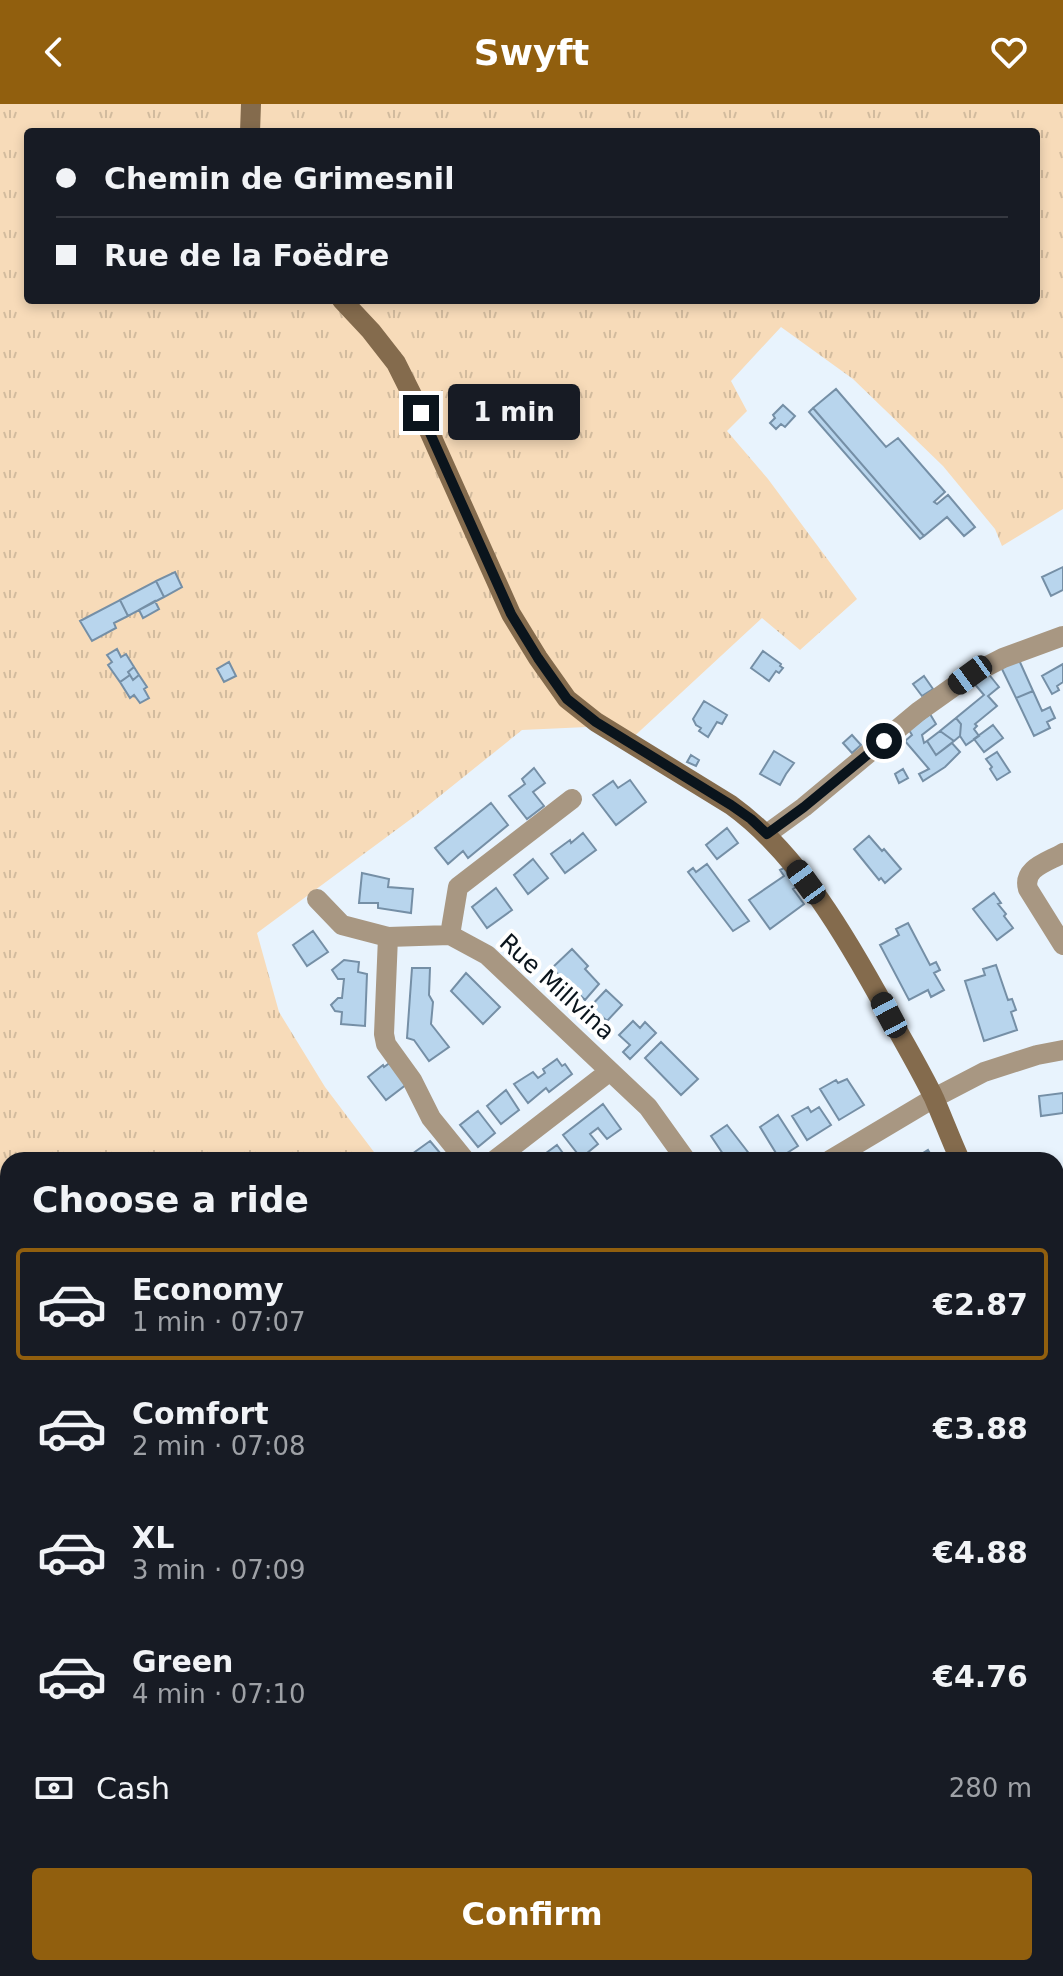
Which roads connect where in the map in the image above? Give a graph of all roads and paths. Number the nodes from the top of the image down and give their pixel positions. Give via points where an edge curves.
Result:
1 (251, 104) edge
2 (250, 128) edge
3 (346, 304) edge
4 (1063, 636) edge
5 (572, 799) dead end
6 (767, 834) junction
7 (1063, 853) edge
8 (317, 899) dead end
9 (450, 935) junction
10 (388, 937) junction
11 (1063, 945) edge
12 (1063, 1050) edge
13 (610, 1071) junction
14 (934, 1098) junction
15 (459, 1152) edge
16 (505, 1152) edge
17 (680, 1152) edge
18 (843, 1152) edge
19 (957, 1152) edge

1 - 2 street
3 - 6 street via 396,363 511,614 567,699
4 - 6 street via 970,675
5 - 9 street via 458,887
6 - 14 street via 841,930
7 - 11 street via 1032,870 1026,882
8 - 10 street via 342,925
9 - 10 street
9 - 13 street, Rue Millvina via 487,955
10 - 15 street via 386,1044
12 - 14 street via 984,1072
13 - 16 street
13 - 17 street, Rue Millvina via 648,1107
14 - 18 street
14 - 19 street

